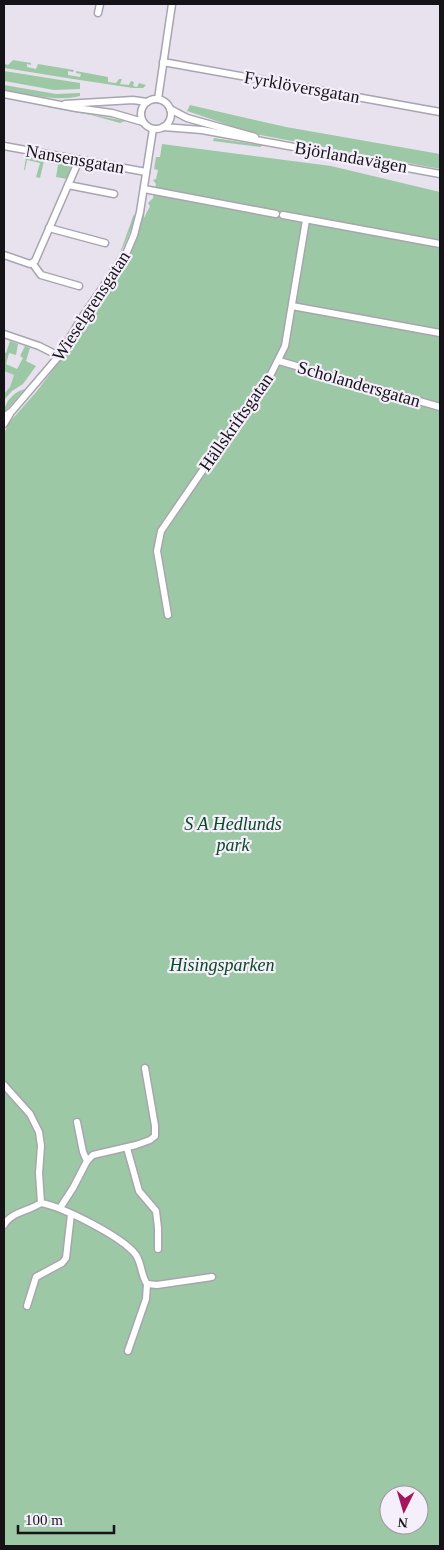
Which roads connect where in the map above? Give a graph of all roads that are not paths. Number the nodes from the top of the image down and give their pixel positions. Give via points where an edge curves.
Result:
1 (100, 4) edge
2 (172, 4) edge
3 (98, 13) dead end
4 (163, 62) junction
5 (4, 94) edge
6 (158, 99) junction
7 (147, 102) junction
8 (59, 104) junction
9 (170, 109) junction
10 (440, 112) edge
11 (143, 122) junction
12 (163, 127) junction
13 (154, 129) junction
14 (262, 141) junction
15 (4, 146) edge
16 (79, 160) junction
17 (146, 172) junction
18 (440, 174) edge
19 (68, 185) junction
20 (144, 189) junction
21 (114, 194) dead end
22 (306, 220) junction
23 (49, 228) junction
24 (105, 243) dead end
25 (440, 244) edge
26 (4, 255) edge
27 (33, 264) junction
28 (79, 286) dead end
29 (292, 306) junction
30 (440, 333) edge
31 (4, 334) edge
32 (59, 356) junction
33 (279, 361) junction
34 (440, 407) edge
35 (12, 410) junction
36 (4, 417) edge
37 (4, 424) edge
38 (168, 615) dead end
39 (145, 1068) dead end
40 (4, 1085) edge
41 (77, 1122) dead end
42 (126, 1148) junction
43 (87, 1161) junction
44 (41, 1203) junction
45 (60, 1208) junction
46 (71, 1214) junction
47 (4, 1225) edge
48 (158, 1249) dead end
49 (212, 1277) dead end
50 (147, 1284) junction
51 (27, 1306) dead end
52 (128, 1351) dead end

1 - 3 street
2 - 4 street
4 - 6 street
4 - 10 street, Fyrklöversgatan
5 - 8 street
6 - 7 street
6 - 9 street, Björlandavägen
7 - 8 street
7 - 11 street via 141,113
8 - 11 street
9 - 12 street via 169,120
9 - 14 street, Björlandavägen via 187,118
11 - 13 street
12 - 13 street, Björlandavägen
12 - 14 street, Björlandavägen via 192,128
13 - 17 street, Wieselgrensgatan
14 - 18 street, Björlandavägen
15 - 16 street, Nansensgatan
16 - 17 street, Nansensgatan
16 - 19 street
17 - 20 street, Wieselgrensgatan
19 - 21 street
19 - 23 street
20 - 22 street
20 - 32 street, Wieselgrensgatan via 137,225 126,254
22 - 25 street
22 - 29 street, Hällskriftsgatan
23 - 24 street
23 - 27 street
26 - 27 street
27 - 28 street via 41,275
29 - 30 street
29 - 33 street, Hällskriftsgatan
31 - 32 street
32 - 35 street, Wieselgrensgatan
33 - 34 street, Scholandersgatan
33 - 38 street, Hällskriftsgatan via 162,527 157,551
35 - 36 street, Wieselgrensgatan
35 - 37 street, Wieselgrensgatan
39 - 42 street via 156,1132 150,1140
40 - 44 street via 30,1114 39,1132 42,1146 39,1173
41 - 43 street
42 - 43 street via 94,1155
42 - 48 street via 139,1191 156,1211
43 - 45 street
44 - 45 street
44 - 47 street via 9,1218
45 - 46 street
46 - 50 street via 114,1237 133,1252
46 - 51 street via 66,1258 36,1277
49 - 50 street
50 - 52 street via 146,1299

